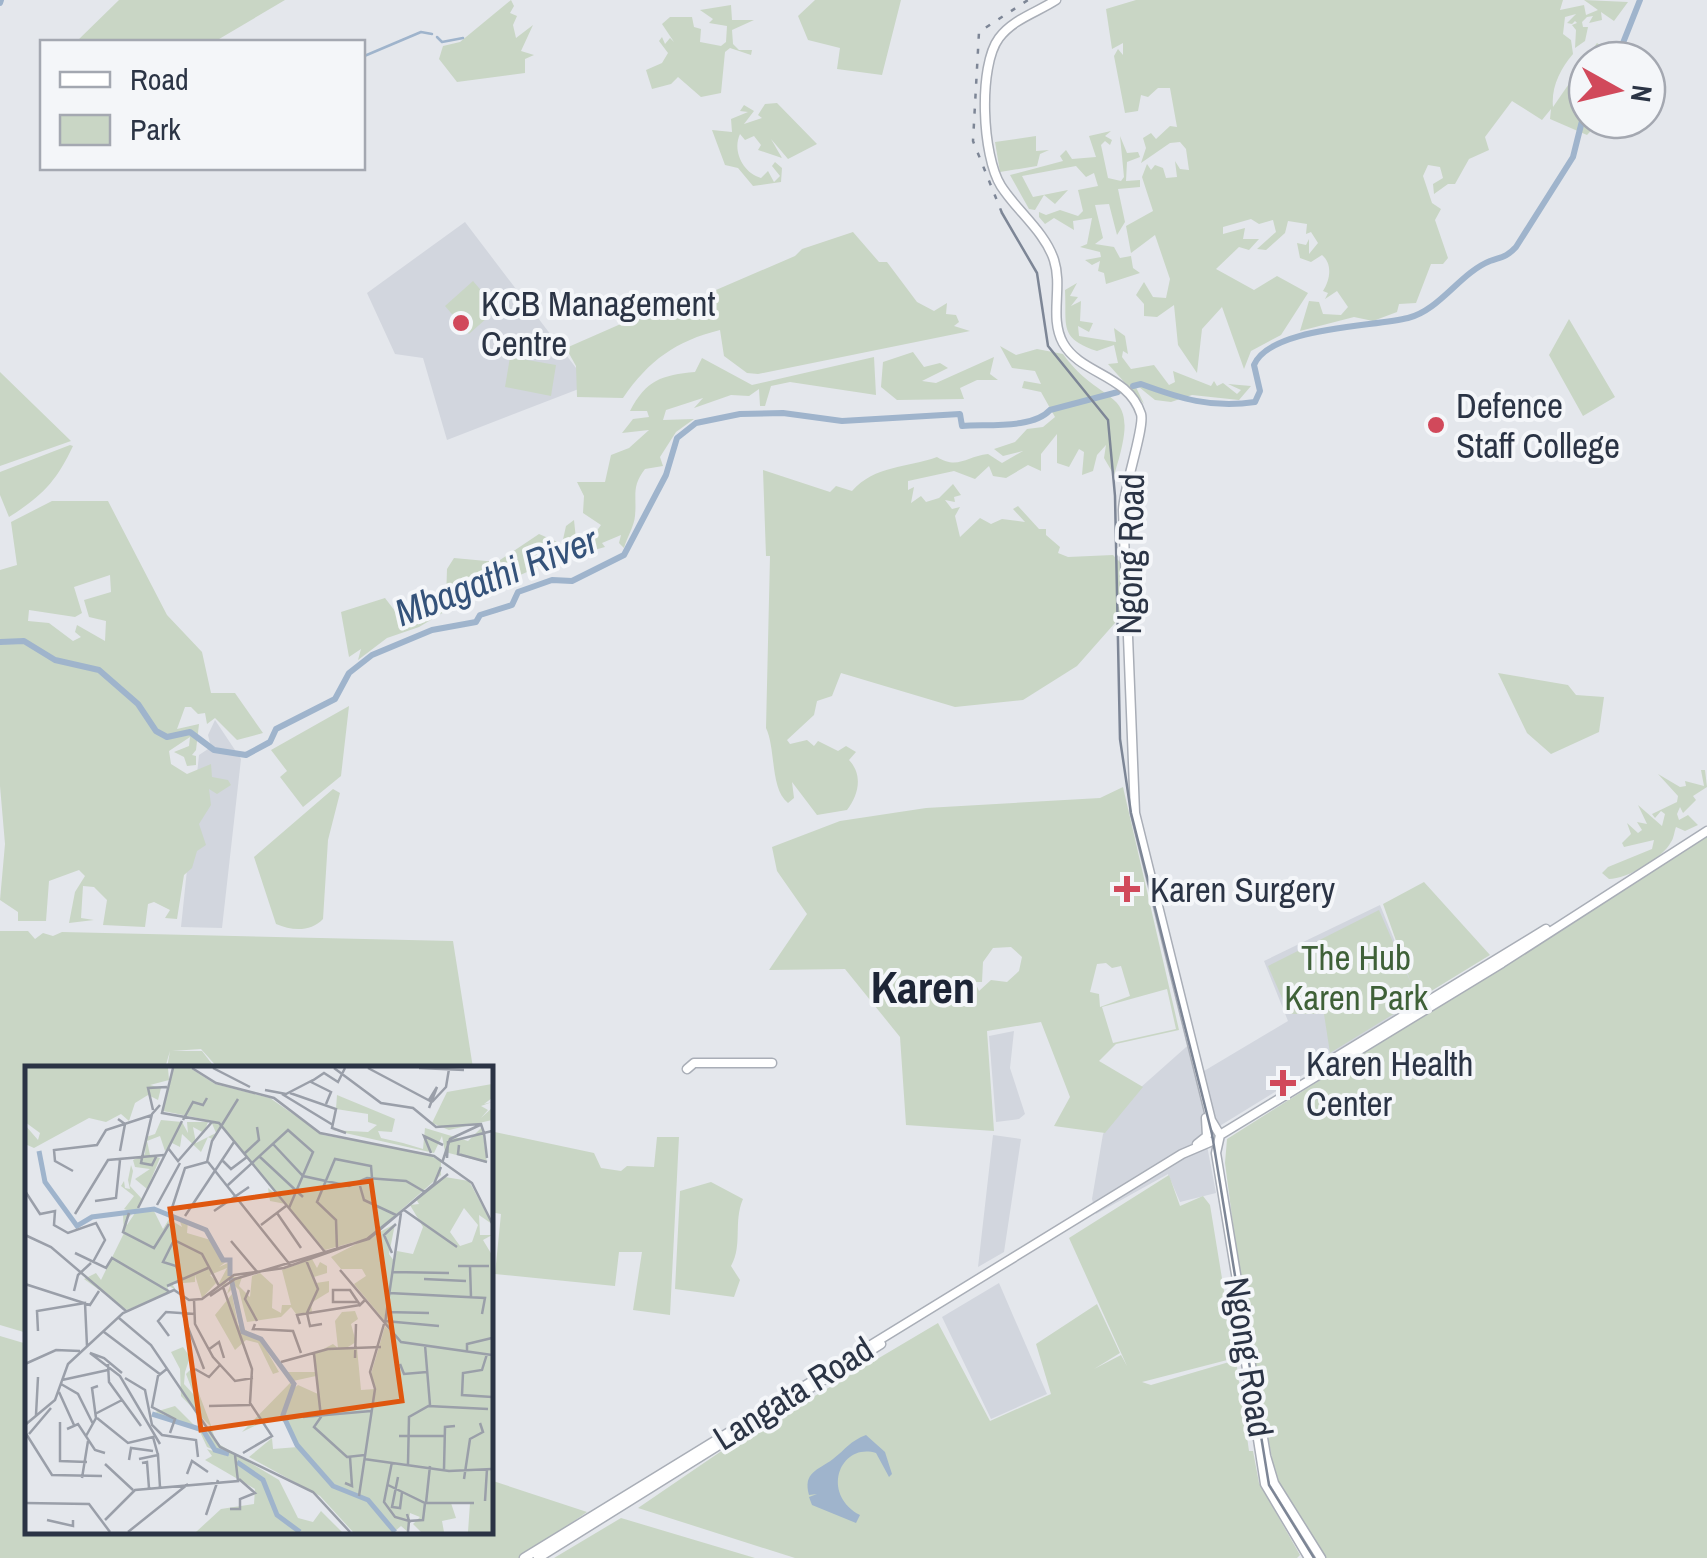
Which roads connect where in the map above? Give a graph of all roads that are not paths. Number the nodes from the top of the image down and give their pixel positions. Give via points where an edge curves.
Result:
1 (1056, 0) edge
2 (1707, 831) edge
3 (772, 1064) dead end
4 (687, 1069) dead end
5 (1213, 1137) junction
6 (772, 1410) junction
7 (656, 1475) junction
8 (661, 1484) junction
9 (1292, 1524) junction
10 (550, 1540) junction
11 (1305, 1543) junction
12 (555, 1550) junction
13 (524, 1558) edge
14 (538, 1558) edge
15 (1309, 1558) edge
16 (1321, 1558) edge

1 - 5 main road, Ngong Road via 1010,26 992,48 988,150 999,183 1053,258 1063,343 1120,384 1141,415 1123,510 1134,806
2 - 5 main road, Langata Road
3 - 4 main road via 694,1063
5 - 6 main road, Langata Road
5 - 9 main road, Ngong Road via 1266,1456
5 - 9 main road, Ngong Road via 1265,1484
6 - 7 main road, Langata Road
6 - 8 main road, Langata Road
7 - 8 main road
7 - 10 main road, Langata Road
8 - 12 main road, Langata Road
9 - 11 main road, Ngong Road
10 - 12 main road
10 - 13 main road, Langata Road
11 - 15 main road, Ngong Road
11 - 16 main road, Ngong Road
12 - 14 main road, Langata Road

